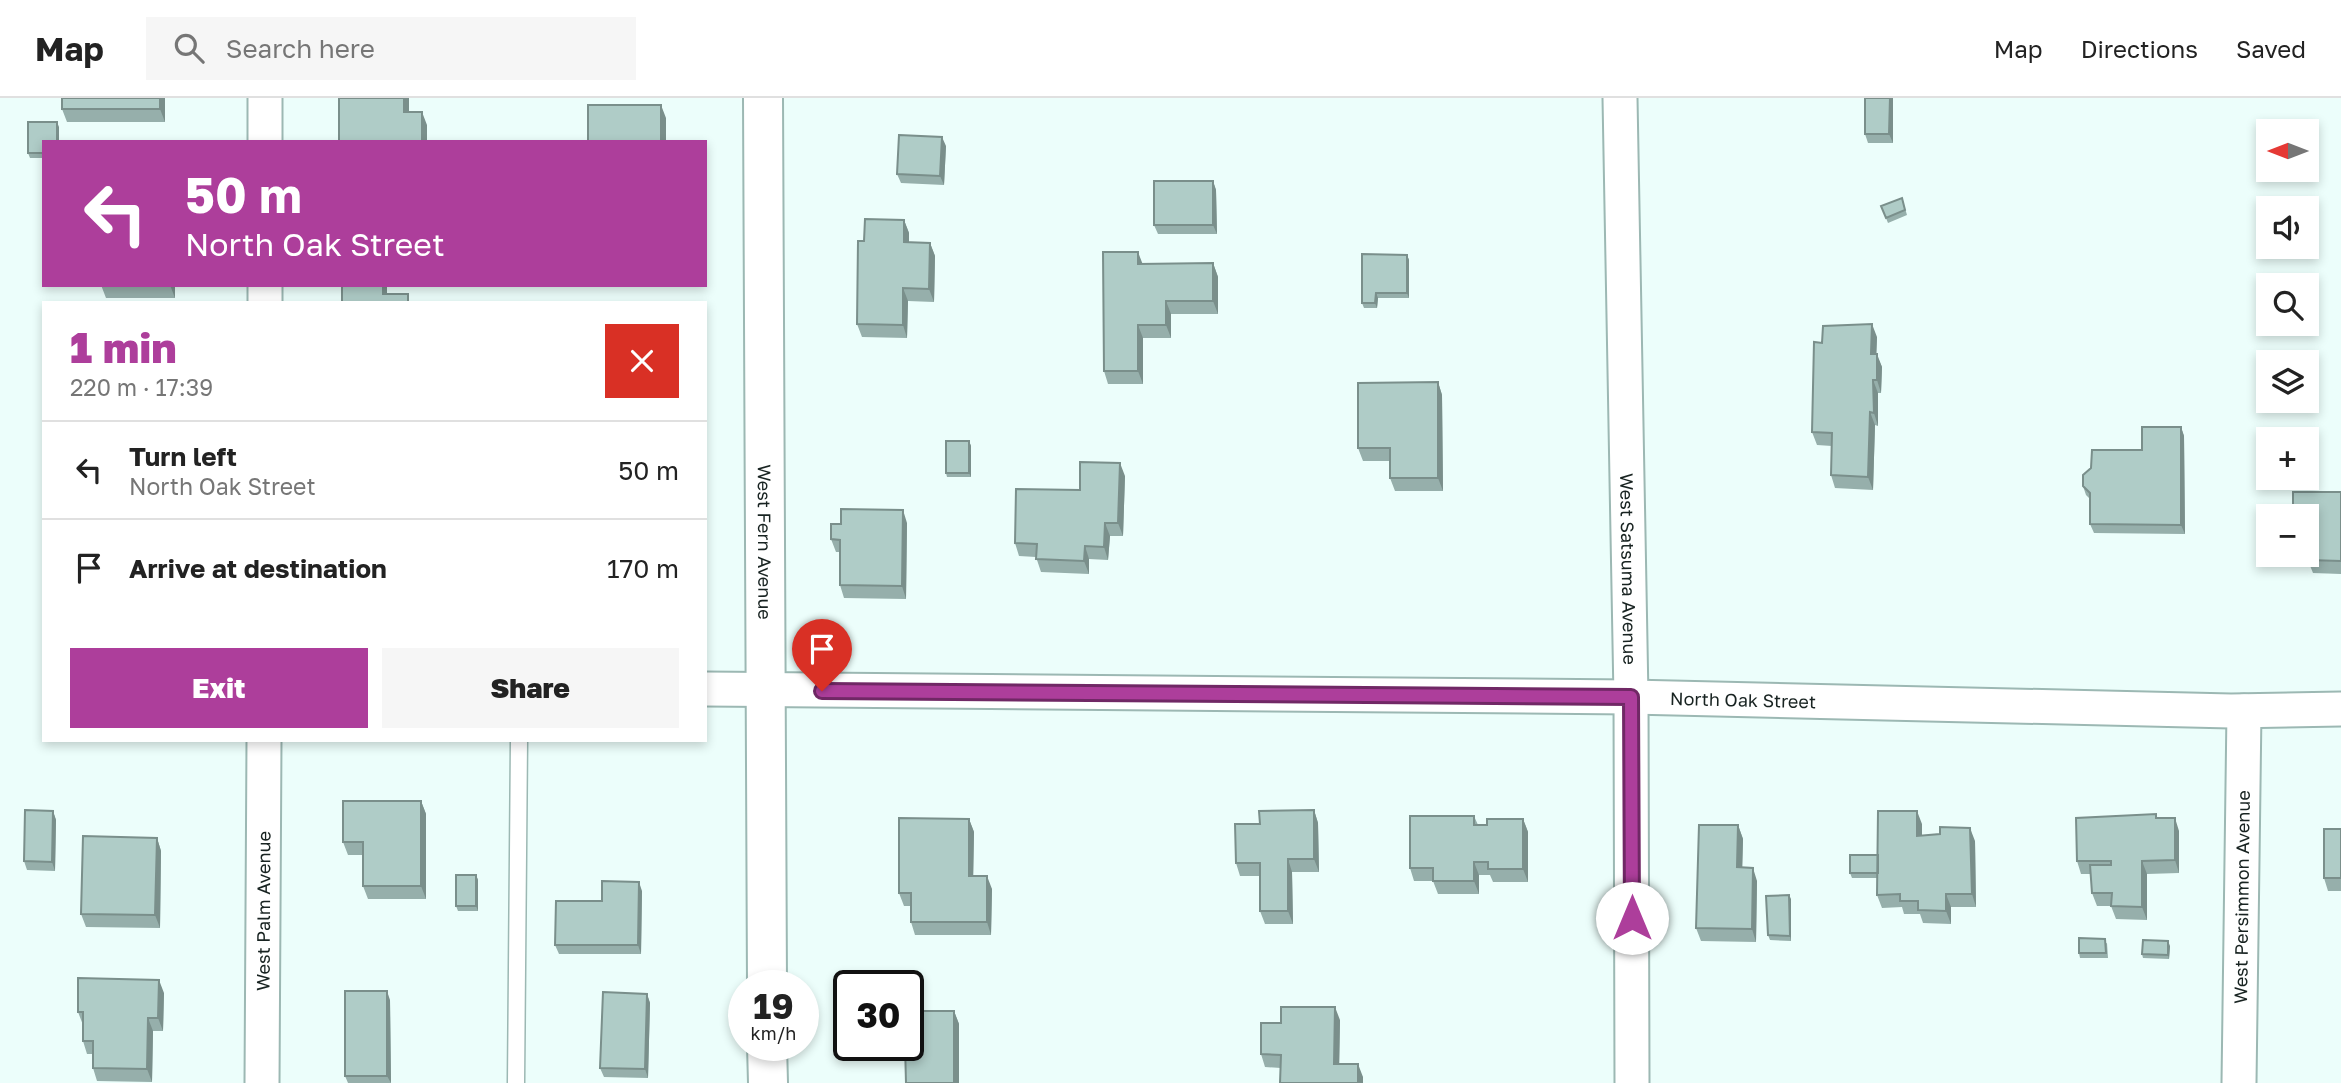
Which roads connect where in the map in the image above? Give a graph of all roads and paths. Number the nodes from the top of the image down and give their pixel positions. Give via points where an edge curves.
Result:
1 (265, 98) edge
2 (763, 98) edge
3 (1620, 98) edge
4 (265, 140) edge
5 (707, 690) edge
6 (766, 691) junction
7 (1631, 697) junction
8 (2341, 709) edge
9 (2244, 711) junction
10 (264, 742) edge
11 (519, 742) edge
12 (767, 970) edge
13 (767, 1061) edge
14 (262, 1083) edge
15 (516, 1083) edge
16 (768, 1083) edge
17 (1632, 1083) edge
18 (2239, 1083) edge

1 - 4 street
2 - 6 street, West Fern Avenue
3 - 7 street, West Satsuma Avenue
5 - 6 street, North Oak Street
6 - 7 street, North Oak Street
6 - 12 street, West Fern Avenue
7 - 9 street, North Oak Street
7 - 17 street, West Satsuma Avenue
8 - 9 street, North Oak Street
9 - 18 street, West Persimmon Avenue
10 - 14 street, West Palm Avenue
11 - 15 lane
13 - 16 street

